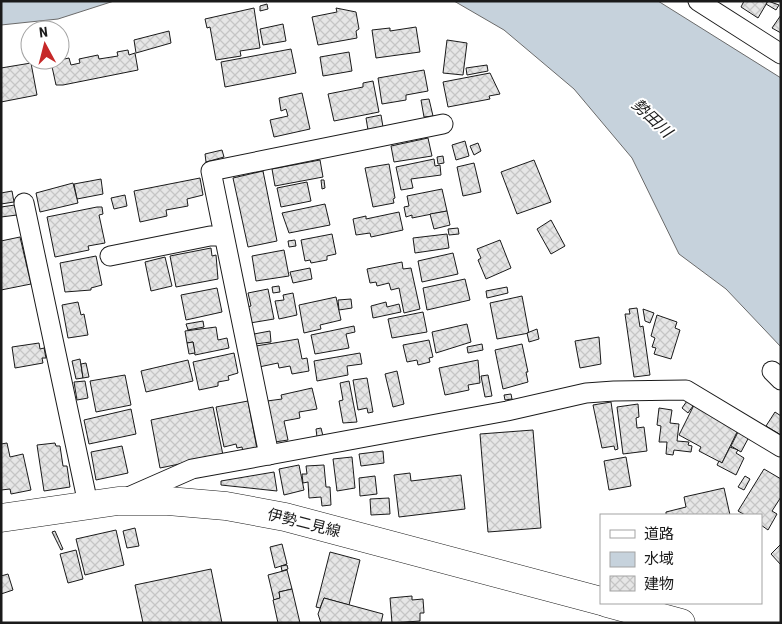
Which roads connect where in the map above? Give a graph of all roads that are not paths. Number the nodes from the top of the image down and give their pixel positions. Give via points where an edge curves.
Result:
1 (698, 1) edge
2 (781, 54) edge
3 (443, 124) dead end
4 (24, 202) dead end
5 (223, 236) junction
6 (110, 256) dead end
7 (781, 447) edge
8 (269, 455) junction
9 (118, 501) junction
10 (88, 504) junction
11 (1, 518) edge
12 (600, 601) edge
13 (611, 604) edge
14 (681, 623) edge

1 - 2 street
3 - 5 street via 210,171
4 - 10 street
5 - 6 street
5 - 8 street
7 - 8 street via 686,390 621,391 586,393 507,411
8 - 9 street via 192,469
9 - 10 main road, 伊勢二見線
9 - 12 main road, 伊勢二見線 via 168,500 285,517
10 - 11 main road, 伊勢二見線
13 - 14 main road

